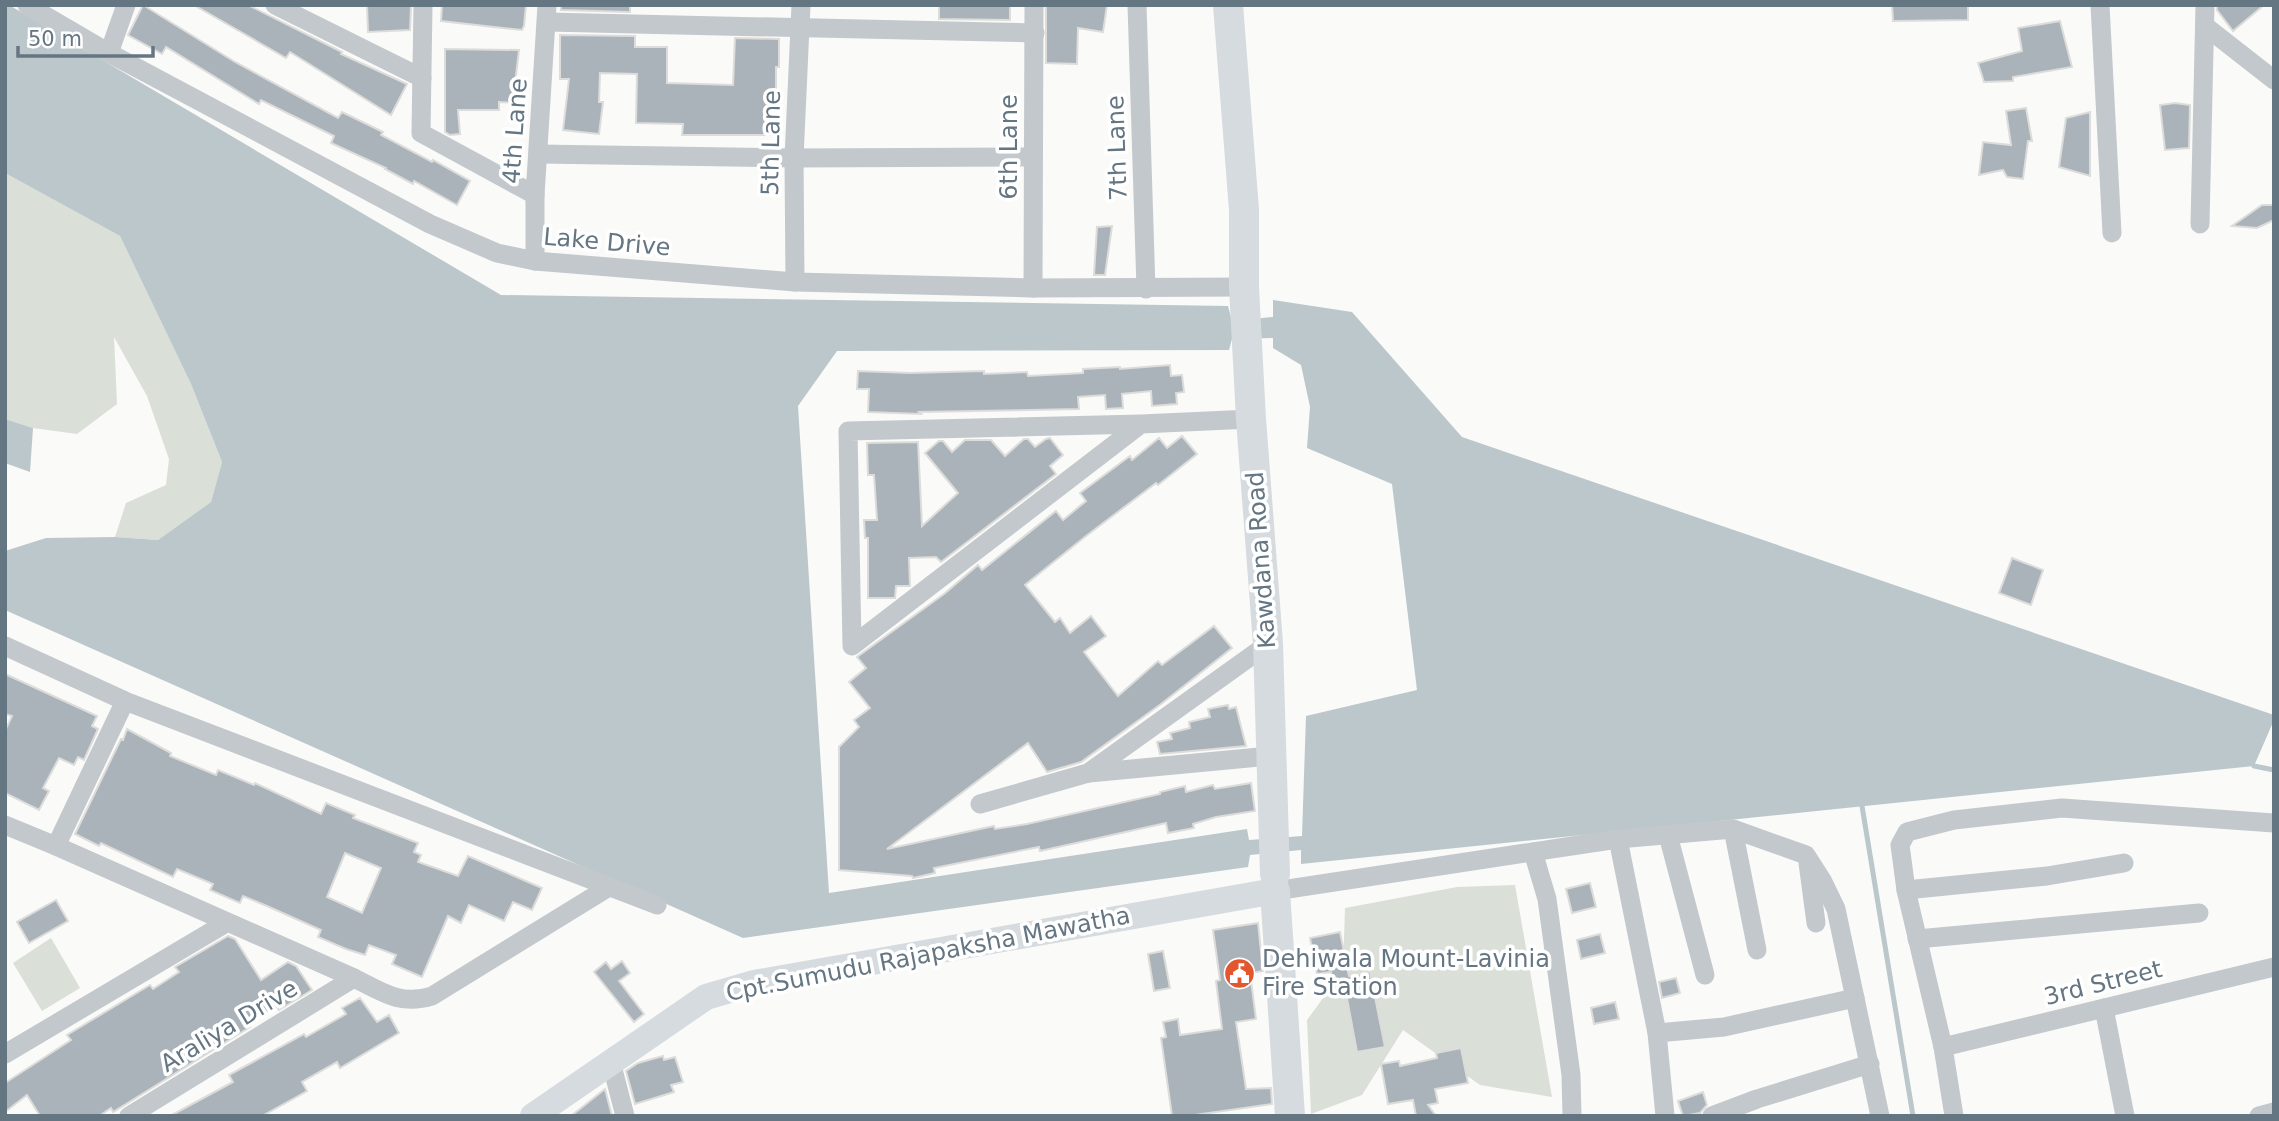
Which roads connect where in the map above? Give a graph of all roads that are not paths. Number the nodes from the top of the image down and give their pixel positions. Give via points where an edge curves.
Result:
1 (27, 5) edge
2 (125, 5) edge
3 (275, 5) edge
4 (423, 5) edge
5 (801, 5) edge
6 (1034, 5) edge
7 (1137, 5) edge
8 (1228, 5) edge
9 (2100, 5) edge
10 (2205, 5) edge
11 (547, 14) edge
12 (2205, 26) junction
13 (800, 27) junction
14 (1035, 33) junction
15 (109, 53) junction
16 (422, 78) junction
17 (2274, 80) edge
18 (539, 154) junction
19 (1033, 157) junction
20 (794, 158) junction
21 (535, 195) junction
22 (2200, 224) dead end
23 (2112, 233) dead end
24 (535, 261) junction
25 (795, 282) junction
26 (1034, 288) junction
27 (1146, 289) junction
28 (1245, 299) junction
29 (1251, 419) junction
30 (1141, 424) junction
31 (1268, 644) junction
32 (5, 646) edge
33 (125, 701) junction
34 (1270, 756) junction
35 (1088, 773) junction
36 (980, 804) dead end
37 (2274, 823) edge
38 (5, 825) edge
39 (1732, 829) junction
40 (1668, 835) junction
41 (1618, 839) junction
42 (56, 846) junction
43 (1533, 852) junction
44 (1806, 855) junction
45 (2124, 863) dead end
46 (1275, 882) junction
47 (609, 887) junction
48 (1906, 890) junction
49 (657, 905) dead end
50 (2199, 913) dead end
51 (226, 923) junction
52 (1816, 923) dead end
53 (1917, 939) junction
54 (1757, 950) dead end
55 (2274, 967) edge
56 (1705, 975) dead end
57 (354, 978) junction
58 (1855, 998) junction
59 (2104, 1008) junction
60 (1657, 1033) junction
61 (1943, 1047) junction
62 (5, 1054) edge
63 (611, 1062) junction
64 (1870, 1064) junction
65 (2274, 1112) edge
66 (129, 1116) edge
67 (533, 1116) edge
68 (625, 1116) edge
69 (1290, 1116) edge
70 (1572, 1116) edge
71 (1665, 1116) edge
72 (1712, 1116) edge
73 (1881, 1116) edge
74 (1954, 1116) edge
75 (2126, 1116) edge
76 (2259, 1116) edge

1 - 15 street, Lake Drive
2 - 15 street
3 - 16 street
4 - 16 street
5 - 13 street, 5th Lane
6 - 14 street, 6th Lane
7 - 27 street, 7th Lane
8 - 28 main road, Kawdana Road via 1244,210
9 - 23 street
10 - 12 street
11 - 13 street
11 - 18 street, 4th Lane
12 - 17 street
12 - 22 street
13 - 14 street
13 - 20 street, 5th Lane
14 - 19 street, 6th Lane
15 - 24 street, Lake Drive via 430,224 496,253
16 - 21 street via 421,133
18 - 20 street
18 - 21 street, 4th Lane
19 - 20 street
19 - 26 street, 6th Lane
20 - 25 street, 5th Lane
21 - 24 street, 4th Lane
24 - 25 street, Lake Drive
25 - 26 street, Lake Drive
26 - 27 street, Lake Drive
27 - 28 street, Lake Drive
28 - 29 main road, Kawdana Road
29 - 30 street
29 - 31 main road, Kawdana Road
30 - 30 street via 848,431 852,646 1024,514
31 - 34 main road, Kawdana Road
31 - 35 street
32 - 33 street
33 - 42 street
33 - 47 street
34 - 35 street
34 - 46 main road, Kawdana Road
35 - 36 street
37 - 48 street via 2062,808 1954,820 1907,832 1900,845
38 - 42 street
39 - 40 street
39 - 44 street
39 - 54 street
40 - 41 street
40 - 56 street
41 - 43 street
41 - 60 street
42 - 51 street
43 - 46 street
43 - 70 street via 1547,899 1571,1075
44 - 52 street
44 - 58 street via 1836,909
45 - 48 street
46 - 63 main road, Cpt.Sumudu Rajapaksha Mawatha via 754,983 706,997
46 - 69 main road, Kawdana Road
47 - 49 street
47 - 57 street via 432,996 415,1001 392,996
48 - 53 street
50 - 53 street
51 - 57 street
51 - 62 street
53 - 61 street
55 - 59 street, 3rd Street
57 - 66 street, Araliya Drive
58 - 60 street via 1724,1027
58 - 64 street
59 - 61 street, 3rd Street
59 - 75 street
60 - 71 street
61 - 74 street
63 - 67 main road, Cpt.Sumudu Rajapaksha Mawatha
63 - 68 street
64 - 72 street
64 - 73 street
65 - 76 street

